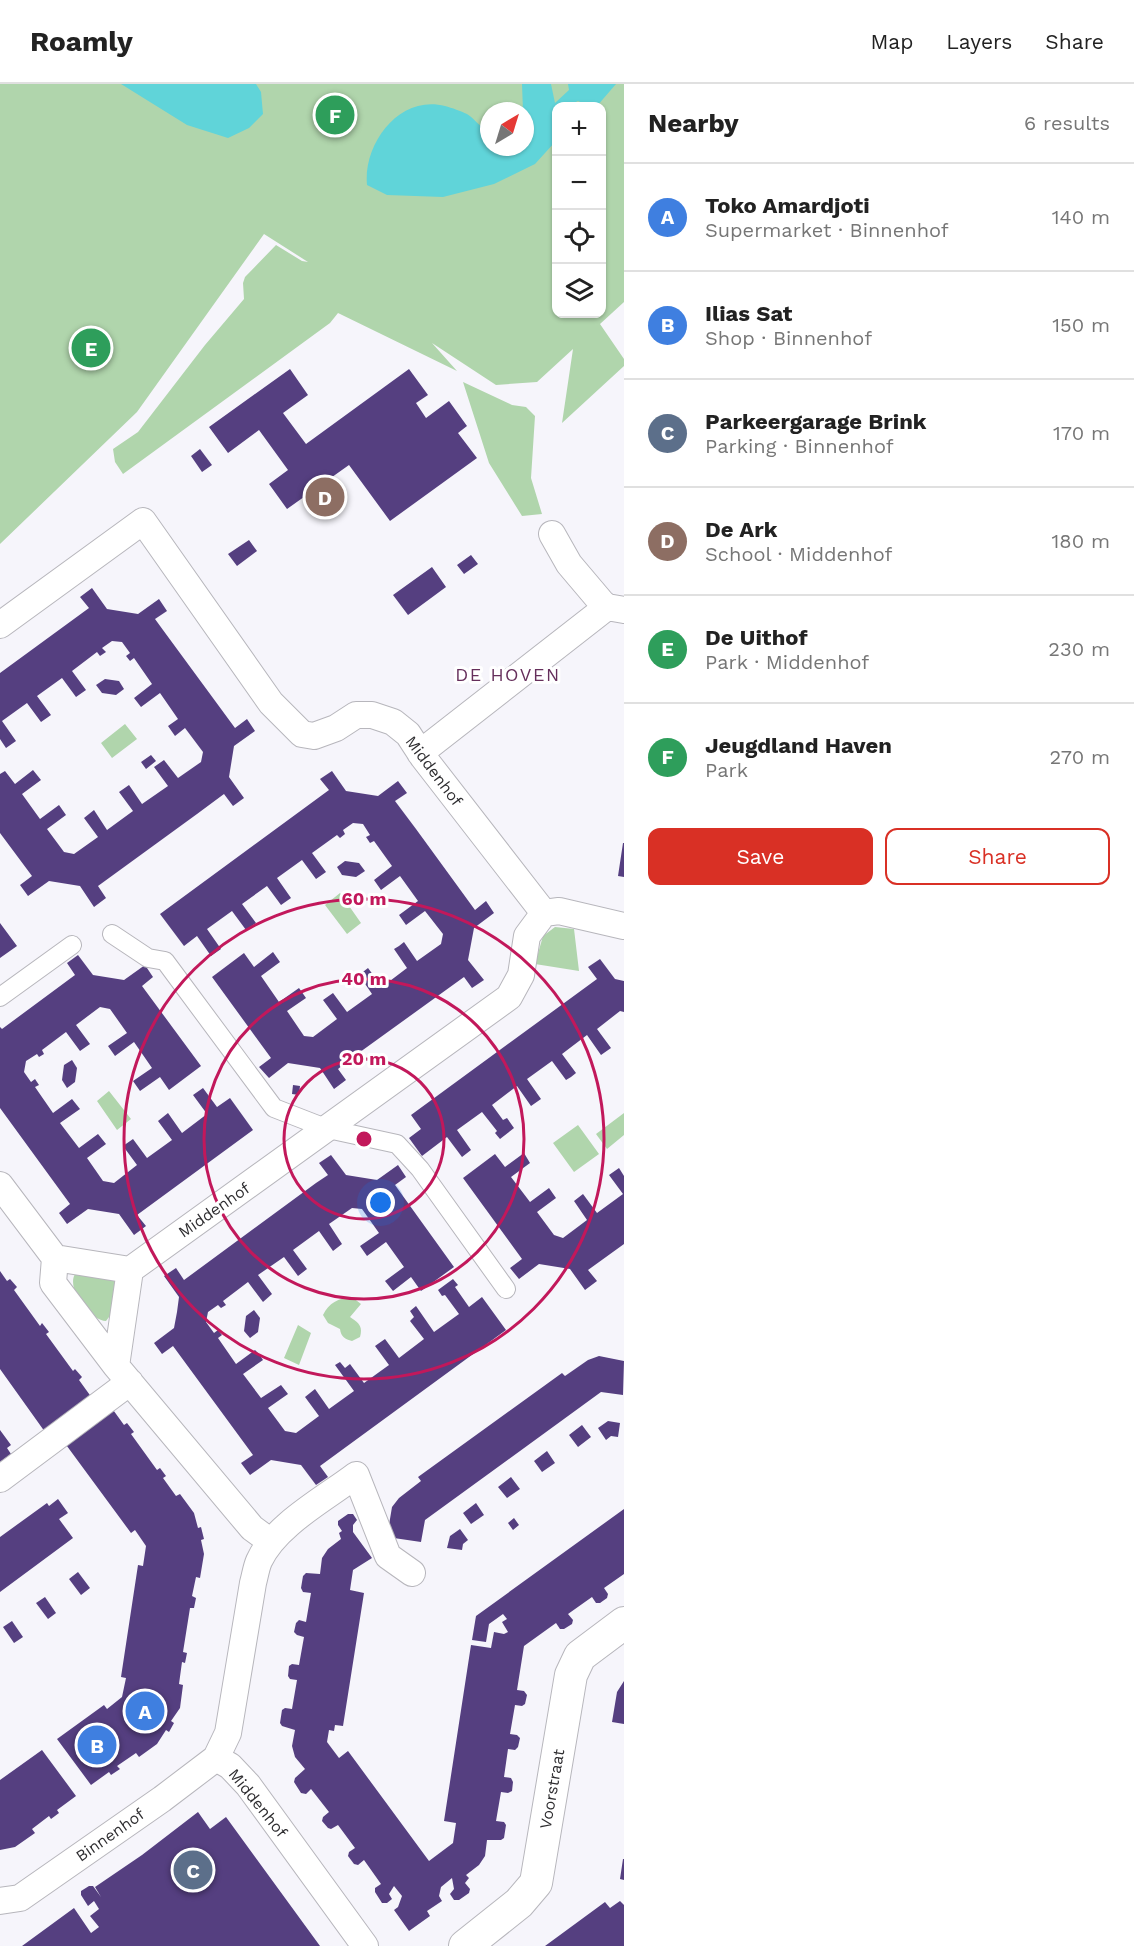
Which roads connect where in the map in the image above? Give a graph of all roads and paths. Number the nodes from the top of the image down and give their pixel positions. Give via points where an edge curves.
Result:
1 (552, 534) dead end
2 (616, 608) edge
3 (0, 625) edge
4 (420, 753) junction
5 (544, 913) junction
6 (624, 926) edge
7 (112, 933) dead end
8 (72, 945) dead end
9 (0, 997) edge
10 (328, 1129) junction
11 (0, 1185) edge
12 (55, 1258) junction
13 (130, 1270) junction
14 (506, 1289) dead end
15 (123, 1374) junction
16 (0, 1479) edge
17 (271, 1542) junction
18 (412, 1573) dead end
19 (624, 1623) edge
20 (216, 1758) junction
21 (0, 1901) edge
22 (365, 1946) edge
23 (465, 1946) edge

1 - 2 street via 569,564 602,603
2 - 4 street
3 - 4 street, Middenhof via 143,520 271,703 302,734 314,736 356,715 372,715 393,722 408,734
4 - 5 street, Middenhof
5 - 6 street via 560,911
5 - 10 street, Middenhof via 527,936 520,975 509,997
7 - 10 street via 148,958 165,961 274,1108
8 - 9 street
10 - 13 street, Middenhof
10 - 14 street via 396,1144 420,1169
11 - 12 street
12 - 13 street
12 - 15 street via 53,1283
13 - 15 street
15 - 16 street
15 - 17 street via 252,1528
17 - 18 street, Middenhof via 356,1475 388,1556
17 - 20 street, Middenhof via 253,1583 228,1733
19 - 23 street, Voorstraat via 580,1656 571,1675 536,1883 519,1903
20 - 21 street, Binnenhof via 20,1898
20 - 22 street, Middenhof via 248,1785

